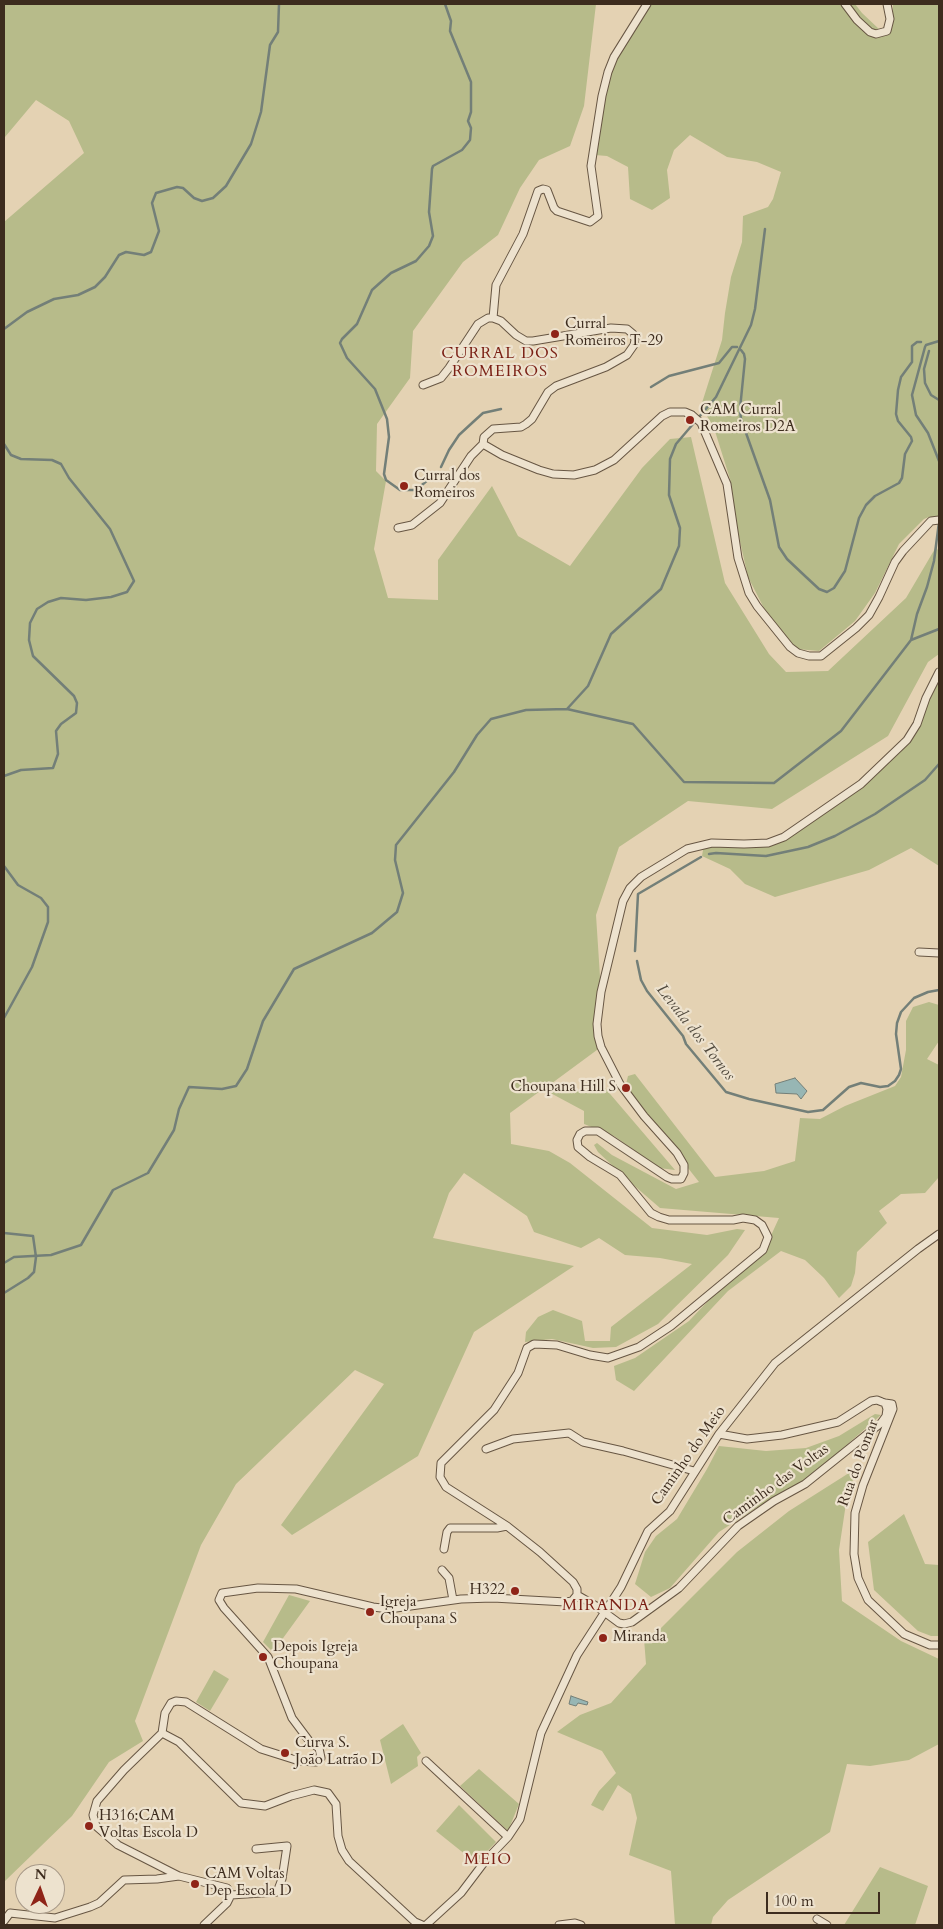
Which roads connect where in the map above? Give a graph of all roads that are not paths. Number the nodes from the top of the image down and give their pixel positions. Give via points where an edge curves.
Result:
1 (647, 4) edge
2 (845, 4) edge
3 (887, 4) edge
4 (493, 318) junction
5 (423, 385) dead end
6 (483, 444) junction
7 (939, 520) edge
8 (398, 528) dead end
9 (939, 672) edge
10 (919, 952) dead end
11 (939, 953) edge
12 (939, 1234) edge
13 (885, 1403) junction
14 (719, 1434) junction
15 (486, 1449) dead end
16 (694, 1471) junction
17 (507, 1526) junction
18 (444, 1548) dead end
19 (442, 1570) dead end
20 (577, 1595) junction
21 (453, 1600) junction
22 (604, 1611) junction
23 (939, 1645) edge
24 (162, 1733) junction
25 (426, 1761) dead end
26 (508, 1837) junction
27 (256, 1848) dead end
28 (179, 1876) junction
29 (231, 1895) junction
30 (817, 1919) dead end
31 (4, 1921) edge
32 (204, 1925) edge
33 (422, 1925) edge
34 (426, 1925) edge
35 (559, 1925) edge
36 (581, 1925) edge
37 (827, 1925) edge

1 - 4 street via 614,57 602,96 591,166 598,216 590,222 557,211 547,190 538,191 523,234 496,285
2 - 3 street via 870,32 876,34 887,31 890,19
4 - 5 street via 478,324 441,378
4 - 6 street via 526,341 611,328 627,330 635,340 627,355 556,386 546,395 533,417 521,427 493,429 484,437
6 - 7 street via 539,470 574,475 595,470 614,460 662,416 670,412 692,415 700,421 727,484 738,558 749,593 790,647 809,656 821,656 856,628 879,597 895,562 931,521
6 - 8 street via 471,456 440,503 412,525
9 - 17 street via 907,740 861,784 784,837 768,843 712,842 688,849 641,877 623,900 601,992 598,1036 620,1084 677,1153 684,1165 684,1173 681,1178 666,1177 598,1131 580,1134 578,1147 620,1175 651,1213 659,1217 669,1220 754,1220 762,1225 768,1237 763,1250 671,1326 639,1347 608,1358 557,1346 534,1344 527,1348 518,1373 494,1410 441,1463 440,1477 446,1487
10 - 11 street
12 - 14 street, Caminho do Meio via 775,1363
13 - 14 street, Caminho das Voltas via 870,1401 838,1422 797,1432 747,1439
13 - 22 street, Caminho das Voltas via 887,1412 881,1423 805,1484 738,1526 679,1588 628,1624 619,1623
13 - 23 street, Rua do Pomar via 892,1404 893,1409 854,1513 854,1554 858,1578 868,1600 904,1634 924,1643
14 - 16 street, Caminho do Meio
15 - 16 street via 512,1439 569,1433 583,1442
16 - 22 street, Caminho do Meio via 670,1511 648,1531 621,1587
17 - 18 street via 450,1528
17 - 20 street via 573,1582
19 - 21 street via 449,1578
20 - 21 street via 566,1602 493,1598
20 - 22 street, Caminho das Voltas
21 - 24 street via 389,1609 296,1589 258,1588 222,1593 219,1600 224,1608 268,1656 292,1718 310,1742 319,1748 321,1758 316,1762 299,1761 261,1749 186,1702 171,1704 165,1713
22 - 26 street, Caminho do Meio via 577,1655 541,1733 520,1818
24 - 28 street via 97,1801 94,1815 96,1826 113,1841
24 - 33 street via 179,1742 241,1803 265,1806 314,1790 328,1793 336,1804 338,1836 349,1861 414,1922
25 - 26 street
26 - 34 street, Caminho do Meio via 461,1894
27 - 29 street via 287,1846 277,1892
28 - 29 street via 227,1888
28 - 31 street via 124,1880 90,1907 55,1918 10,1913
29 - 32 street
30 - 37 street
35 - 36 street

